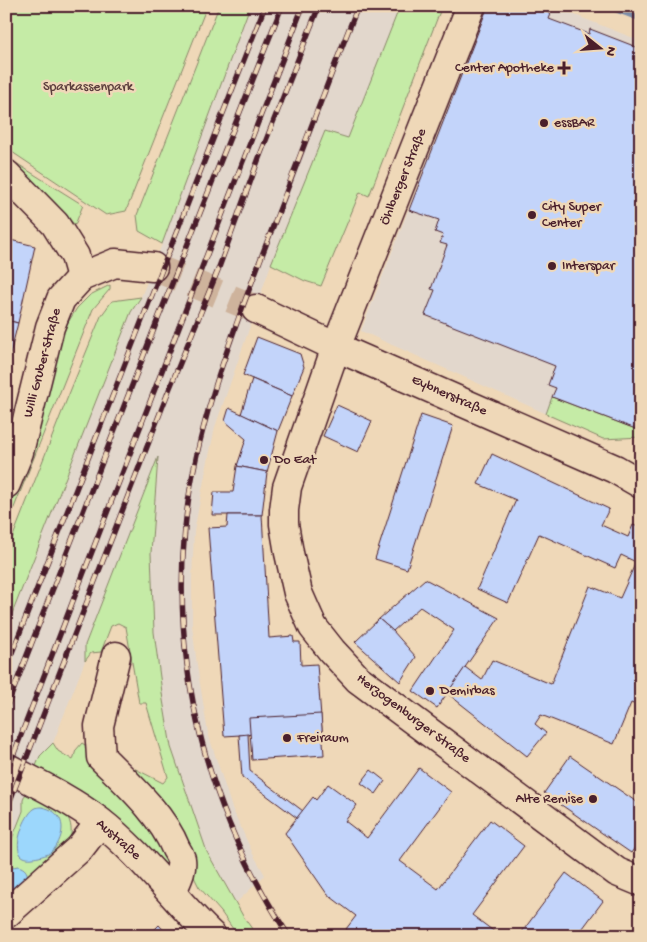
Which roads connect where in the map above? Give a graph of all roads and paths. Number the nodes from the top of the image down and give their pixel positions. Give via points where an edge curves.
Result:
1 (471, 6) edge
2 (6, 174) edge
3 (153, 267) tunnel mouth
4 (82, 277) junction
5 (256, 309) tunnel mouth
6 (336, 347) junction
7 (6, 484) edge
8 (641, 484) edge
9 (116, 656) dead end
10 (6, 767) edge
11 (100, 822) junction
12 (641, 882) edge
13 (172, 892) junction
14 (6, 914) edge
15 (212, 936) edge

1 - 6 street, Öhlberger Straße
2 - 4 street via 55,224 75,256
3 - 4 street via 115,263
4 - 7 street, Willi Gruber-Straße via 61,299 50,327 19,452
5 - 6 street, Eybnerstraße
6 - 8 street, Eybnerstraße via 615,469
6 - 12 street, Herzogenburger Straße via 287,487 284,510 298,593 313,627 358,679 617,872
9 - 13 street via 99,726 101,756 171,837 181,860
10 - 11 street, Austraße
11 - 13 street, Austraße
11 - 14 street via 80,848
13 - 15 street, Austraße

